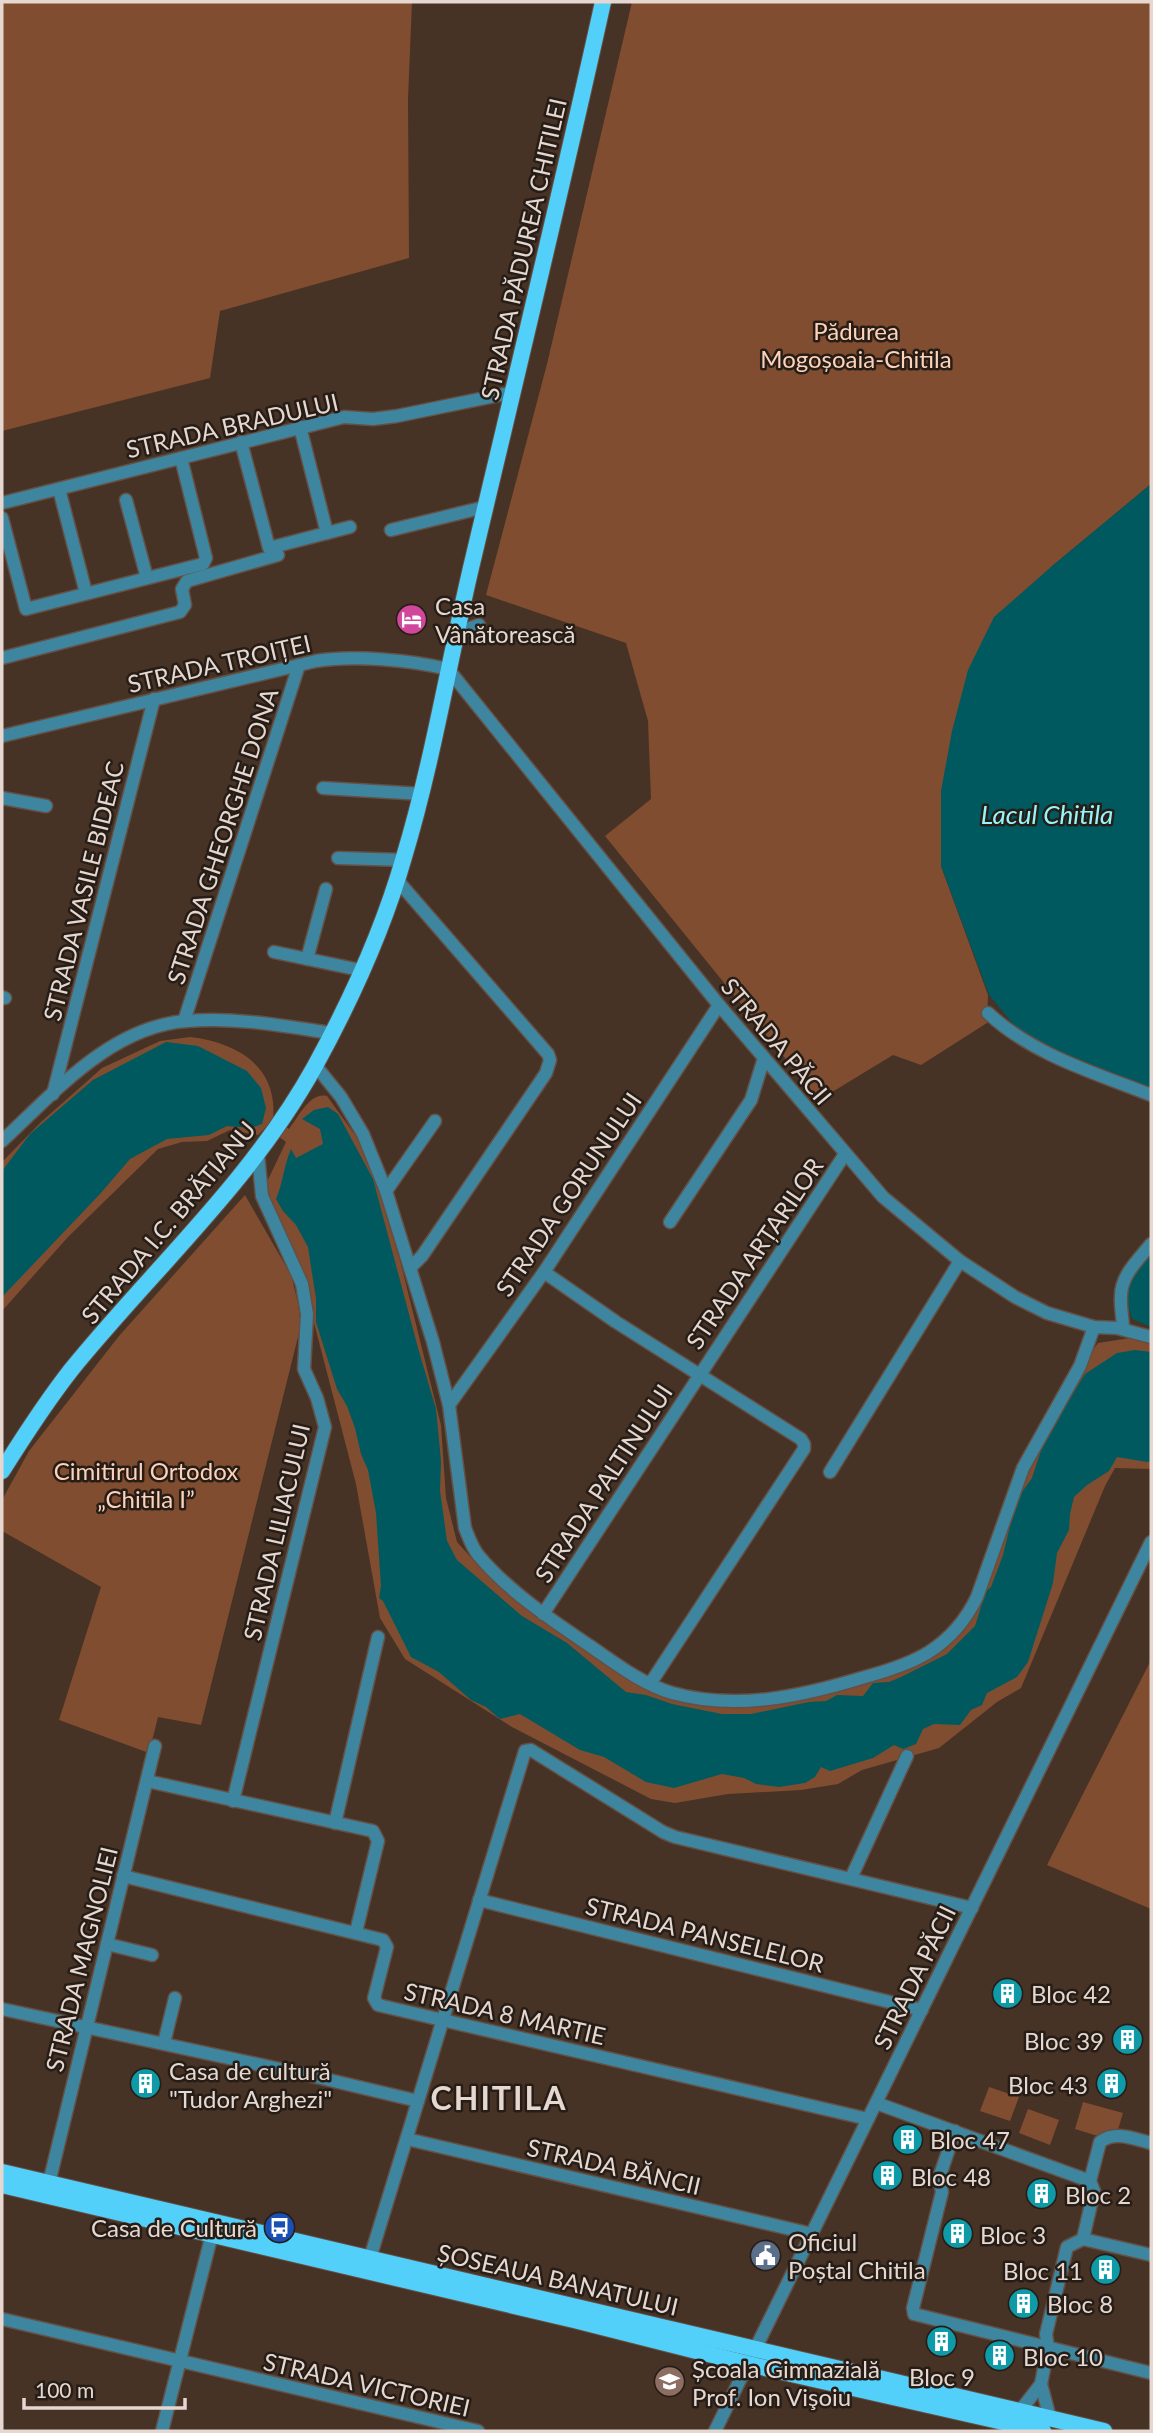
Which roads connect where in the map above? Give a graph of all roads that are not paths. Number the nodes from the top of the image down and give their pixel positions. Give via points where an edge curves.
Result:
1 (603, 2) edge
2 (514, 392) junction
3 (300, 427) junction
4 (241, 442) junction
5 (181, 458) junction
6 (60, 488) junction
7 (127, 500) dead end
8 (2, 503) edge
9 (485, 507) junction
10 (2, 518) edge
11 (350, 527) dead end
12 (391, 530) dead end
13 (327, 533) junction
14 (278, 555) dead end
15 (147, 578) junction
16 (86, 593) junction
17 (479, 625) dead end
18 (456, 633) junction
19 (2, 658) edge
20 (299, 665) junction
21 (448, 669) junction
22 (154, 699) junction
23 (2, 736) edge
24 (323, 788) dead end
25 (422, 794) junction
26 (2, 798) edge
27 (46, 806) dead end
28 (338, 858) dead end
29 (404, 860) junction
30 (397, 880) junction
31 (326, 889) dead end
32 (274, 952) dead end
33 (307, 959) junction
34 (360, 971) junction
35 (719, 1005) junction
36 (988, 1013) dead end
37 (184, 1021) junction
38 (331, 1033) junction
39 (764, 1058) junction
40 (315, 1065) junction
41 (53, 1094) junction
42 (1151, 1095) edge
43 (435, 1121) dead end
44 (2, 1141) edge
45 (258, 1154) junction
46 (845, 1154) junction
47 (386, 1191) junction
48 (670, 1222) dead end
49 (1151, 1244) edge
50 (960, 1261) junction
51 (410, 1268) junction
52 (544, 1272) junction
53 (1094, 1327) junction
54 (1124, 1329) junction
55 (1151, 1337) edge
56 (699, 1375) junction
57 (449, 1405) junction
58 (2, 1471) edge
59 (830, 1472) dead end
60 (1151, 1542) edge
61 (542, 1614) junction
62 (378, 1637) dead end
63 (650, 1684) junction
64 (155, 1746) dead end
65 (907, 1755) dead end
66 (147, 1782) junction
67 (233, 1801) junction
68 (335, 1823) junction
69 (123, 1876) junction
70 (851, 1878) junction
71 (479, 1900) junction
72 (972, 1909) junction
73 (356, 1932) junction
74 (107, 1944) junction
75 (152, 1955) dead end
76 (175, 1998) dead end
77 (2, 2009) edge
78 (922, 2010) junction
79 (442, 2020) junction
80 (86, 2027) junction
81 (164, 2043) junction
82 (418, 2101) junction
83 (876, 2103) junction
84 (868, 2119) junction
85 (955, 2131) junction
86 (407, 2139) junction
87 (1151, 2143) edge
88 (2, 2172) edge
89 (1090, 2181) junction
90 (49, 2183) junction
91 (2, 2185) edge
92 (212, 2234) junction
93 (811, 2234) junction
94 (1083, 2239) junction
95 (1151, 2255) edge
96 (370, 2258) junction
97 (2, 2319) edge
98 (1048, 2348) junction
99 (751, 2356) junction
100 (178, 2361) junction
101 (1151, 2373) edge
102 (1041, 2384) junction
103 (1020, 2411) junction
104 (1039, 2427) edge
105 (162, 2431) edge
106 (478, 2431) edge
107 (715, 2431) edge
108 (1104, 2431) edge

1 - 2 main road, STRADA PĂDUREA CHITILEI
2 - 3 street, STRADA BRADULUI via 397,416 344,416
2 - 9 main road, STRADA PĂDUREA CHITILEI
3 - 4 street, STRADA BRADULUI
3 - 13 street
4 - 5 street, STRADA BRADULUI
4 - 13 street via 269,548
5 - 6 street, STRADA BRADULUI
5 - 15 street via 206,561
6 - 8 street, STRADA BRADULUI
6 - 16 street
7 - 15 street
9 - 12 street
9 - 18 main road, STRADA I.C. BRĂTIANU
10 - 16 street via 26,609
11 - 13 street
14 - 19 street via 187,581 180,612
15 - 16 street
17 - 18 street
18 - 21 main road, STRADA I.C. BRĂTIANU
20 - 21 street, STRADA TROIȚEI via 340,659
20 - 22 street, STRADA TROIȚEI
20 - 37 street, STRADA GHEORGHE DONA
21 - 25 main road, STRADA I.C. BRĂTIANU
21 - 35 street, STRADA PĂCII
22 - 23 street, STRADA TROIȚEI
22 - 41 street, STRADA VASILE BIDEAC
24 - 25 street
25 - 29 main road, STRADA I.C. BRĂTIANU
26 - 27 street
28 - 29 street
29 - 30 main road, STRADA I.C. BRĂTIANU
30 - 34 main road, STRADA I.C. BRĂTIANU
30 - 51 street via 550,1060 546,1073
31 - 33 street
32 - 33 street
33 - 34 street
34 - 38 main road, STRADA I.C. BRĂTIANU
35 - 39 street, STRADA PĂCII
35 - 52 street, STRADA GORUNULUI
36 - 42 street via 1048,1054
37 - 38 street via 250,1021
37 - 41 street via 125,1039
38 - 40 main road, STRADA I.C. BRĂTIANU
39 - 46 street, STRADA PĂCII
39 - 48 street via 751,1100
40 - 45 main road, STRADA I.C. BRĂTIANU
40 - 47 street via 363,1134
41 - 44 street
43 - 47 street
45 - 58 main road, STRADA I.C. BRĂTIANU via 72,1370
45 - 67 street, STRADA LILIACULUI via 262,1196 302,1284 307,1314 304,1369 325,1427
46 - 50 street, STRADA PĂCII via 883,1197
46 - 56 street, STRADA ARȚARILOR
47 - 51 street
49 - 54 street via 1122,1285
50 - 53 street, STRADA PĂCII via 1047,1313
50 - 59 street
51 - 57 street
52 - 56 street
52 - 57 street, STRADA GORUNULUI
53 - 54 street, STRADA PĂCII
53 - 63 street via 1080,1366 1023,1468 977,1597 950,1637 903,1665 767,1701 690,1697
54 - 55 street, STRADA PĂCII
56 - 61 street, STRADA PALTINULUI
56 - 63 street via 801,1439 804,1449
57 - 61 street via 471,1544
60 - 72 street, STRADA PĂCII
61 - 63 street
62 - 68 street
64 - 66 street, STRADA MAGNOLIEI
65 - 70 street
66 - 67 street
66 - 69 street, STRADA MAGNOLIEI
67 - 68 street
68 - 73 street via 370,1830 378,1837
69 - 73 street, STRADA 8 MARTIE
69 - 74 street, STRADA MAGNOLIEI
70 - 71 street via 675,1837 531,1750 525,1751
70 - 72 street
71 - 78 street, STRADA PANSELELOR
71 - 79 street
72 - 78 street, STRADA PĂCII
73 - 79 street, STRADA 8 MARTIE via 387,1945 375,2002
74 - 75 street
74 - 80 street, STRADA MAGNOLIEI
76 - 81 street
77 - 80 street
78 - 83 street, STRADA PĂCII
79 - 82 street
79 - 84 street, STRADA 8 MARTIE
80 - 81 street
80 - 90 street, STRADA MAGNOLIEI
81 - 82 street
82 - 86 street
83 - 84 street, STRADA PĂCII
83 - 85 street
84 - 93 street, STRADA PĂCII
85 - 89 street
85 - 98 street via 939,2178 942,2192 913,2312
86 - 93 street, STRADA BĂNCII
86 - 96 street
87 - 89 street via 1118,2136 1103,2139
88 - 90 main road, ȘOSEAUA BANATULUI
89 - 94 street via 1094,2191
90 - 96 main road, ȘOSEAUA BANATULUI
91 - 92 main road, ȘOSEAUA BANATULUI
92 - 99 main road, ȘOSEAUA BANATULUI via 574,2320
92 - 100 street
93 - 99 street, STRADA PĂCII
94 - 95 street
94 - 98 street via 1067,2247 1046,2334
96 - 99 main road, ȘOSEAUA BANATULUI
97 - 100 street, STRADA VICTORIEI
98 - 101 street
98 - 102 street
99 - 103 main road, ȘOSEAUA BANATULUI
99 - 104 main road, ȘOSEAUA BANATULUI
99 - 107 street, STRADA PĂCII
100 - 105 street
100 - 106 street, STRADA VICTORIEI
102 - 103 street
102 - 104 street
103 - 104 main road, ȘOSEAUA BANATULUI
104 - 108 main road, ȘOSEAUA BANATULUI

